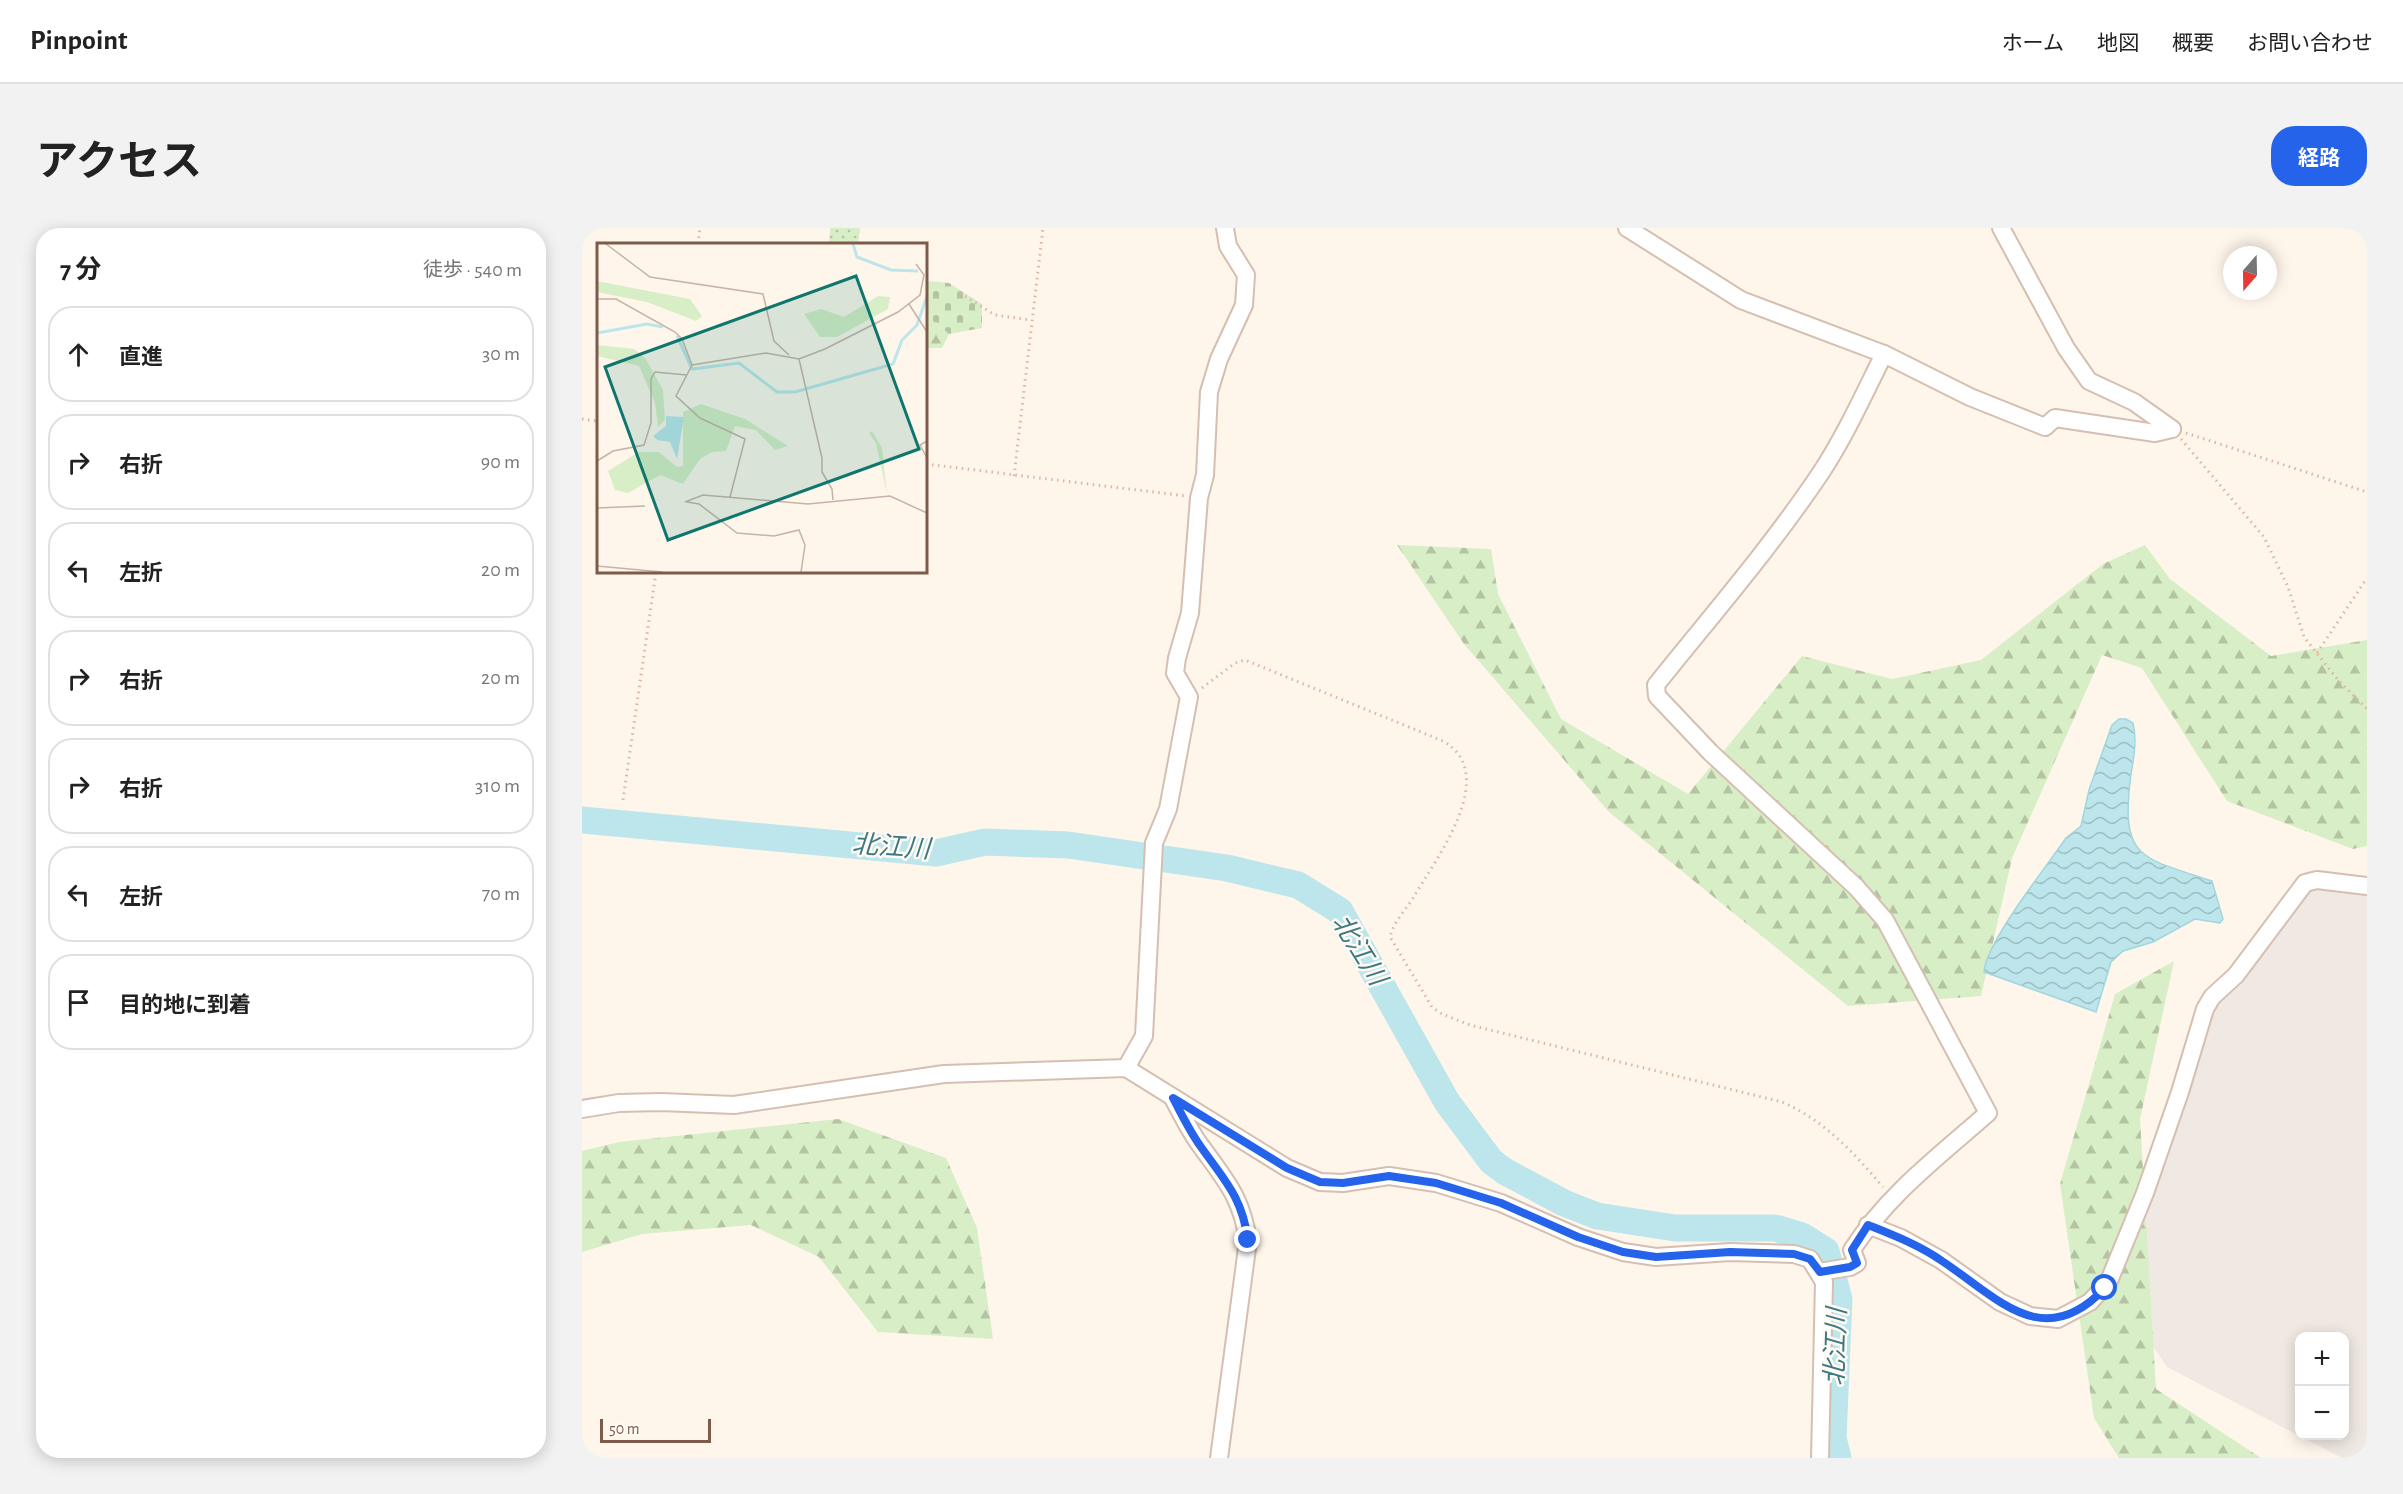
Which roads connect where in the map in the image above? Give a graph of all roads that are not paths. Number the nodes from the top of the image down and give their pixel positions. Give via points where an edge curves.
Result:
1 (1225, 228) edge
2 (1627, 228) edge
3 (2001, 228) edge
4 (1884, 354) junction
5 (2367, 886) edge
6 (1126, 1068) junction
7 (1173, 1098) junction
8 (582, 1109) edge
9 (1868, 1225) junction
10 (1820, 1272) junction
11 (1219, 1458) edge
12 (1820, 1458) edge

1 - 6 street via 1228,246 1246,275 1244,305 1219,359 1209,392 1205,475 1199,498 1190,614 1175,673 1189,697 1168,809 1154,843 1144,1036
2 - 4 street via 1741,300
3 - 4 street via 2066,348 2089,381 2134,402 2172,429 2155,433 2055,418 2045,427 1970,397
4 - 9 street via 1821,472 1656,685 1657,696 1711,753 1856,887 1886,920 1988,1113 1892,1197
5 - 9 street via 2317,880 2305,883 2236,975 2208,1003 2145,1193 2109,1281 2090,1302 2058,1319 2030,1316 2000,1302 1941,1260
6 - 7 street
6 - 8 street via 944,1074 734,1105 661,1102
7 - 10 street via 1287,1168 1320,1182 1389,1176 1436,1183 1501,1203 1623,1252 1656,1257 1730,1252 1794,1254 1810,1259
7 - 11 street via 1195,1138 1234,1192 1244,1214 1248,1240
9 - 10 street via 1852,1250 1857,1263
10 - 12 street via 1825,1304

